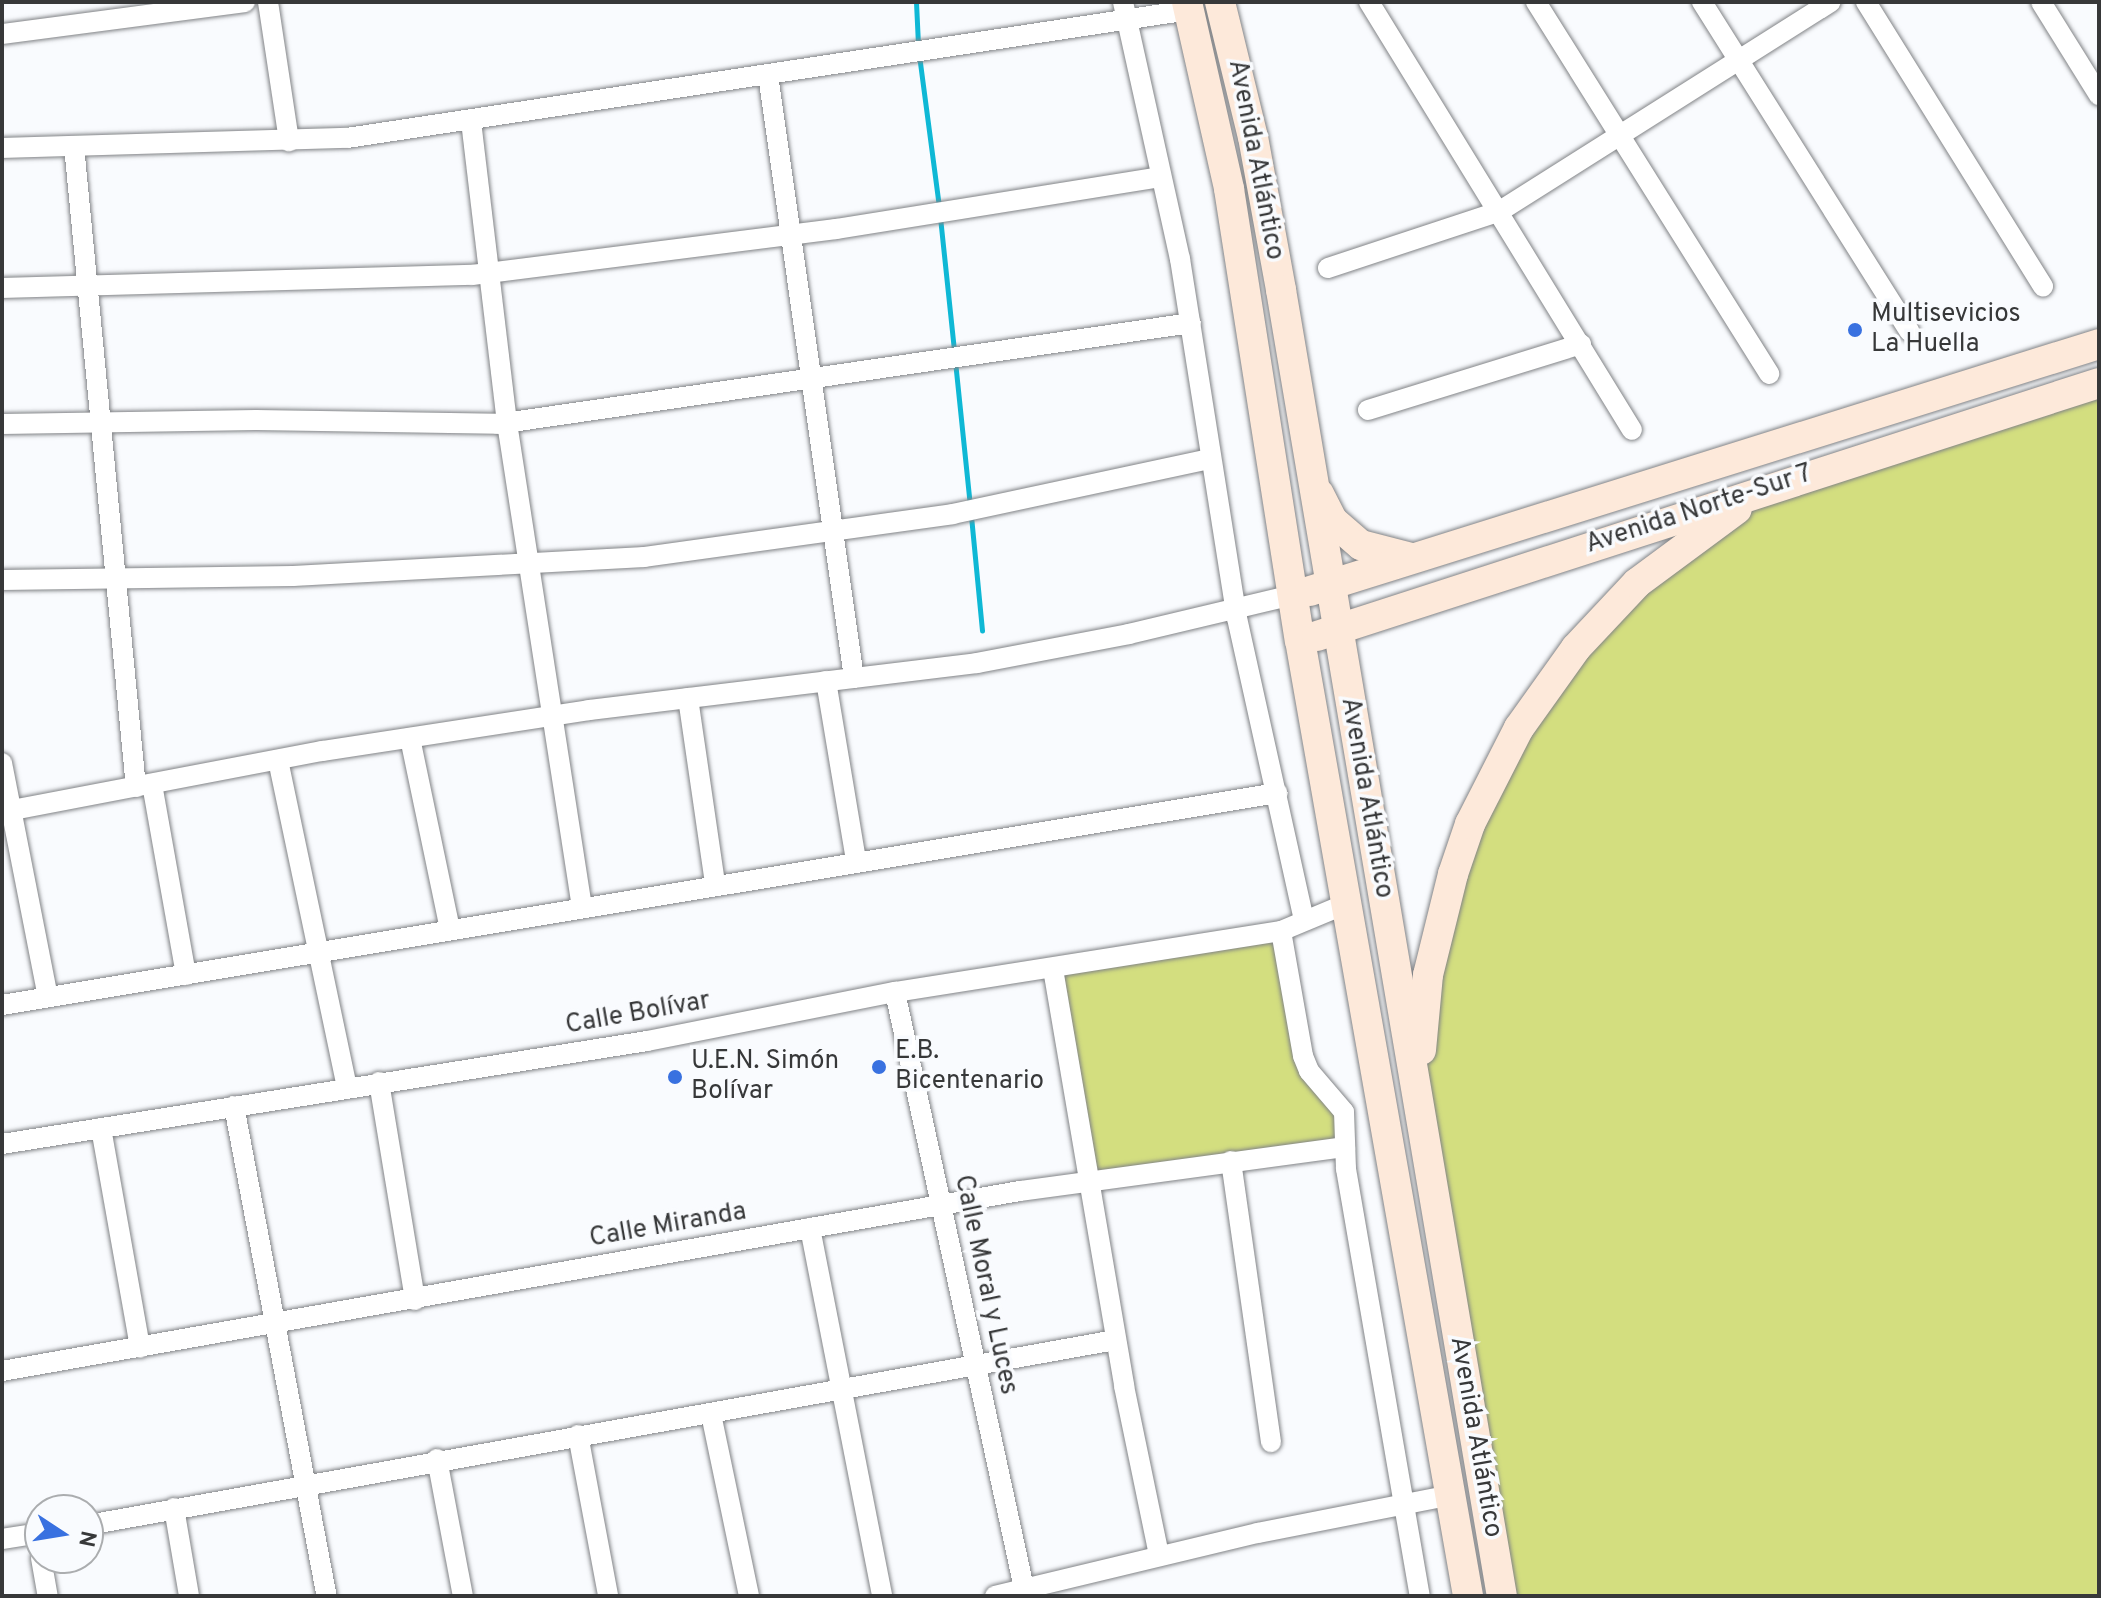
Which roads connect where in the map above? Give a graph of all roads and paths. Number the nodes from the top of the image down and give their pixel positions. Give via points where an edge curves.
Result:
1 (245, 2) edge
2 (268, 2) edge
3 (1220, 2) edge
4 (1369, 2) edge
5 (1536, 2) edge
6 (1702, 2) edge
7 (1830, 2) edge
8 (1866, 2) edge
9 (2041, 2) edge
10 (1188, 6) edge
11 (1125, 12) edge
12 (2, 34) edge
13 (1738, 61) junction
14 (768, 75) junction
15 (2099, 95) edge
16 (471, 121) junction
17 (1621, 137) junction
18 (289, 141) junction
19 (74, 146) junction
20 (2, 148) edge
21 (1161, 177) junction
22 (1500, 211) junction
23 (789, 235) junction
24 (1328, 268) dead end
25 (488, 273) junction
26 (85, 285) junction
27 (2043, 286) dead end
28 (2, 288) edge
29 (1191, 323) junction
30 (1909, 331) dead end
31 (1581, 344) junction
32 (2099, 344) edge
33 (1769, 374) dead end
34 (812, 380) junction
35 (2099, 383) edge
36 (1368, 410) dead end
37 (100, 421) junction
38 (507, 423) junction
39 (2, 424) edge
40 (1632, 430) dead end
41 (1210, 459) junction
42 (1310, 474) junction
43 (1773, 485) junction
44 (833, 532) junction
45 (1418, 558) junction
46 (528, 566) junction
47 (112, 578) junction
48 (2, 580) edge
49 (1328, 586) junction
50 (1293, 595) junction
51 (1236, 610) junction
52 (1337, 631) junction
53 (1300, 640) junction
54 (854, 678) junction
55 (826, 681) junction
56 (688, 698) junction
57 (553, 715) junction
58 (410, 738) junction
59 (278, 760) junction
60 (2, 763) edge
61 (144, 786) junction
62 (1277, 793) junction
63 (6, 811) edge
64 (856, 860) junction
65 (715, 883) junction
66 (1348, 903) junction
67 (582, 907) junction
68 (1304, 920) junction
69 (450, 929) junction
70 (1281, 931) junction
71 (317, 953) junction
72 (1053, 969) junction
73 (186, 975) junction
74 (895, 992) junction
75 (48, 997) junction
76 (2, 1005) edge
77 (379, 1082) junction
78 (347, 1087) junction
79 (234, 1106) junction
80 (1422, 1124) junction
81 (101, 1128) junction
82 (2, 1144) edge
83 (1345, 1147) junction
84 (1231, 1161) junction
85 (1087, 1181) junction
86 (942, 1205) junction
87 (810, 1228) junction
88 (415, 1300) junction
89 (278, 1324) junction
90 (1115, 1340) junction
91 (140, 1348) junction
92 (3, 1365) edge
93 (974, 1366) junction
94 (840, 1391) junction
95 (711, 1414) junction
96 (578, 1435) junction
97 (1271, 1442) dead end
98 (437, 1459) junction
99 (307, 1483) junction
100 (1451, 1495) junction
101 (1405, 1506) junction
102 (174, 1508) junction
103 (104, 1522) edge
104 (2, 1539) edge
105 (24, 1539) edge
106 (1159, 1555) junction
107 (44, 1574) edge
108 (1024, 1588) junction
109 (48, 1596) edge
110 (189, 1596) edge
111 (327, 1596) edge
112 (463, 1596) edge
113 (608, 1596) edge
114 (749, 1596) edge
115 (882, 1596) edge
116 (995, 1596) edge
117 (1420, 1596) edge
118 (1468, 1596) edge
119 (1502, 1596) edge

1 - 12 street
2 - 18 street
3 - 42 main road, Avenida Atlántico via 1253,137
4 - 22 street
5 - 17 street
6 - 13 street
7 - 13 street
8 - 27 street
9 - 15 street
10 - 11 street
10 - 50 main road, Avenida Atlántico via 1229,189
11 - 14 street
11 - 21 street
13 - 17 street
13 - 30 street
14 - 16 street
14 - 23 street
16 - 18 street
16 - 25 street
17 - 22 street
17 - 33 street
18 - 19 street
19 - 20 street
19 - 26 street
21 - 23 street
21 - 29 street
22 - 24 street
22 - 31 street
23 - 25 street
23 - 34 street
25 - 26 street
25 - 38 street
26 - 28 street
26 - 37 street
29 - 34 street
29 - 41 street
31 - 36 street
31 - 40 street
32 - 45 main road, Avenida Norte-Sur 7
34 - 38 street
34 - 44 street
35 - 43 main road, Avenida Norte-Sur 7
37 - 38 street
37 - 39 street
37 - 47 street
38 - 46 street
41 - 44 street via 953,514
41 - 51 street
42 - 45 main road via 1325,508 1346,534 1377,553
42 - 49 main road, Avenida Atlántico
43 - 52 main road, Avenida Norte-Sur 7
43 - 80 main road via 1675,552 1607,613 1549,683 1491,778 1470,824 1438,927 1423,1023
44 - 46 street
44 - 54 street
45 - 49 main road, Avenida Norte-Sur 7
46 - 47 street
46 - 57 street
47 - 48 street
47 - 61 street
49 - 50 main road, Avenida Norte-Sur 7
49 - 52 main road, Avenida Atlántico
50 - 51 street
50 - 53 main road, Avenida Atlántico
51 - 54 street via 977,663
51 - 62 street
52 - 53 main road, Avenida Norte-Sur 7
52 - 80 main road, Avenida Atlántico
53 - 66 main road, Avenida Atlántico
54 - 55 street
55 - 56 street
55 - 64 street
56 - 57 street
56 - 65 street
57 - 58 street
57 - 67 street
58 - 59 street
58 - 69 street
59 - 61 street
59 - 71 street
60 - 63 street
61 - 63 street
61 - 73 street
62 - 64 street
62 - 68 street
63 - 75 street
64 - 65 street
65 - 67 street
66 - 68 street, Calle Bolívar
66 - 100 main road, Avenida Atlántico
67 - 69 street
68 - 70 street, Calle Bolívar
69 - 71 street
70 - 72 street, Calle Bolívar
70 - 83 street via 1303,1056 1309,1071 1339,1101
71 - 73 street
71 - 78 street
72 - 74 street, Calle Bolívar
72 - 85 street
73 - 75 street
74 - 77 street, Calle Bolívar via 647,1041
74 - 86 street, Calle Moral y Luces
75 - 76 street
77 - 78 street, Calle Bolívar
77 - 88 street
78 - 79 street, Calle Bolívar
79 - 81 street, Calle Bolívar
79 - 89 street
80 - 119 main road, Avenida Atlántico
81 - 82 street, Calle Bolívar
81 - 91 street
83 - 84 street, Calle Miranda
83 - 101 street
84 - 85 street, Calle Miranda
84 - 97 street
85 - 86 street, Calle Miranda
85 - 90 street
86 - 87 street, Calle Miranda
86 - 93 street, Calle Moral y Luces
87 - 88 street, Calle Miranda
87 - 94 street
88 - 89 street, Calle Miranda
89 - 91 street, Calle Miranda
89 - 99 street
90 - 93 street
90 - 106 street
91 - 92 street, Calle Miranda
93 - 94 street
93 - 108 street, Calle Moral y Luces
94 - 95 street
94 - 115 street
95 - 96 street
95 - 114 street
96 - 98 street
96 - 113 street
98 - 99 street
98 - 112 street
99 - 102 street
99 - 111 street
100 - 101 street
100 - 118 main road, Avenida Atlántico
101 - 106 street
101 - 117 street
102 - 103 street
102 - 110 street
104 - 105 street
106 - 108 street
107 - 109 street
108 - 116 street

